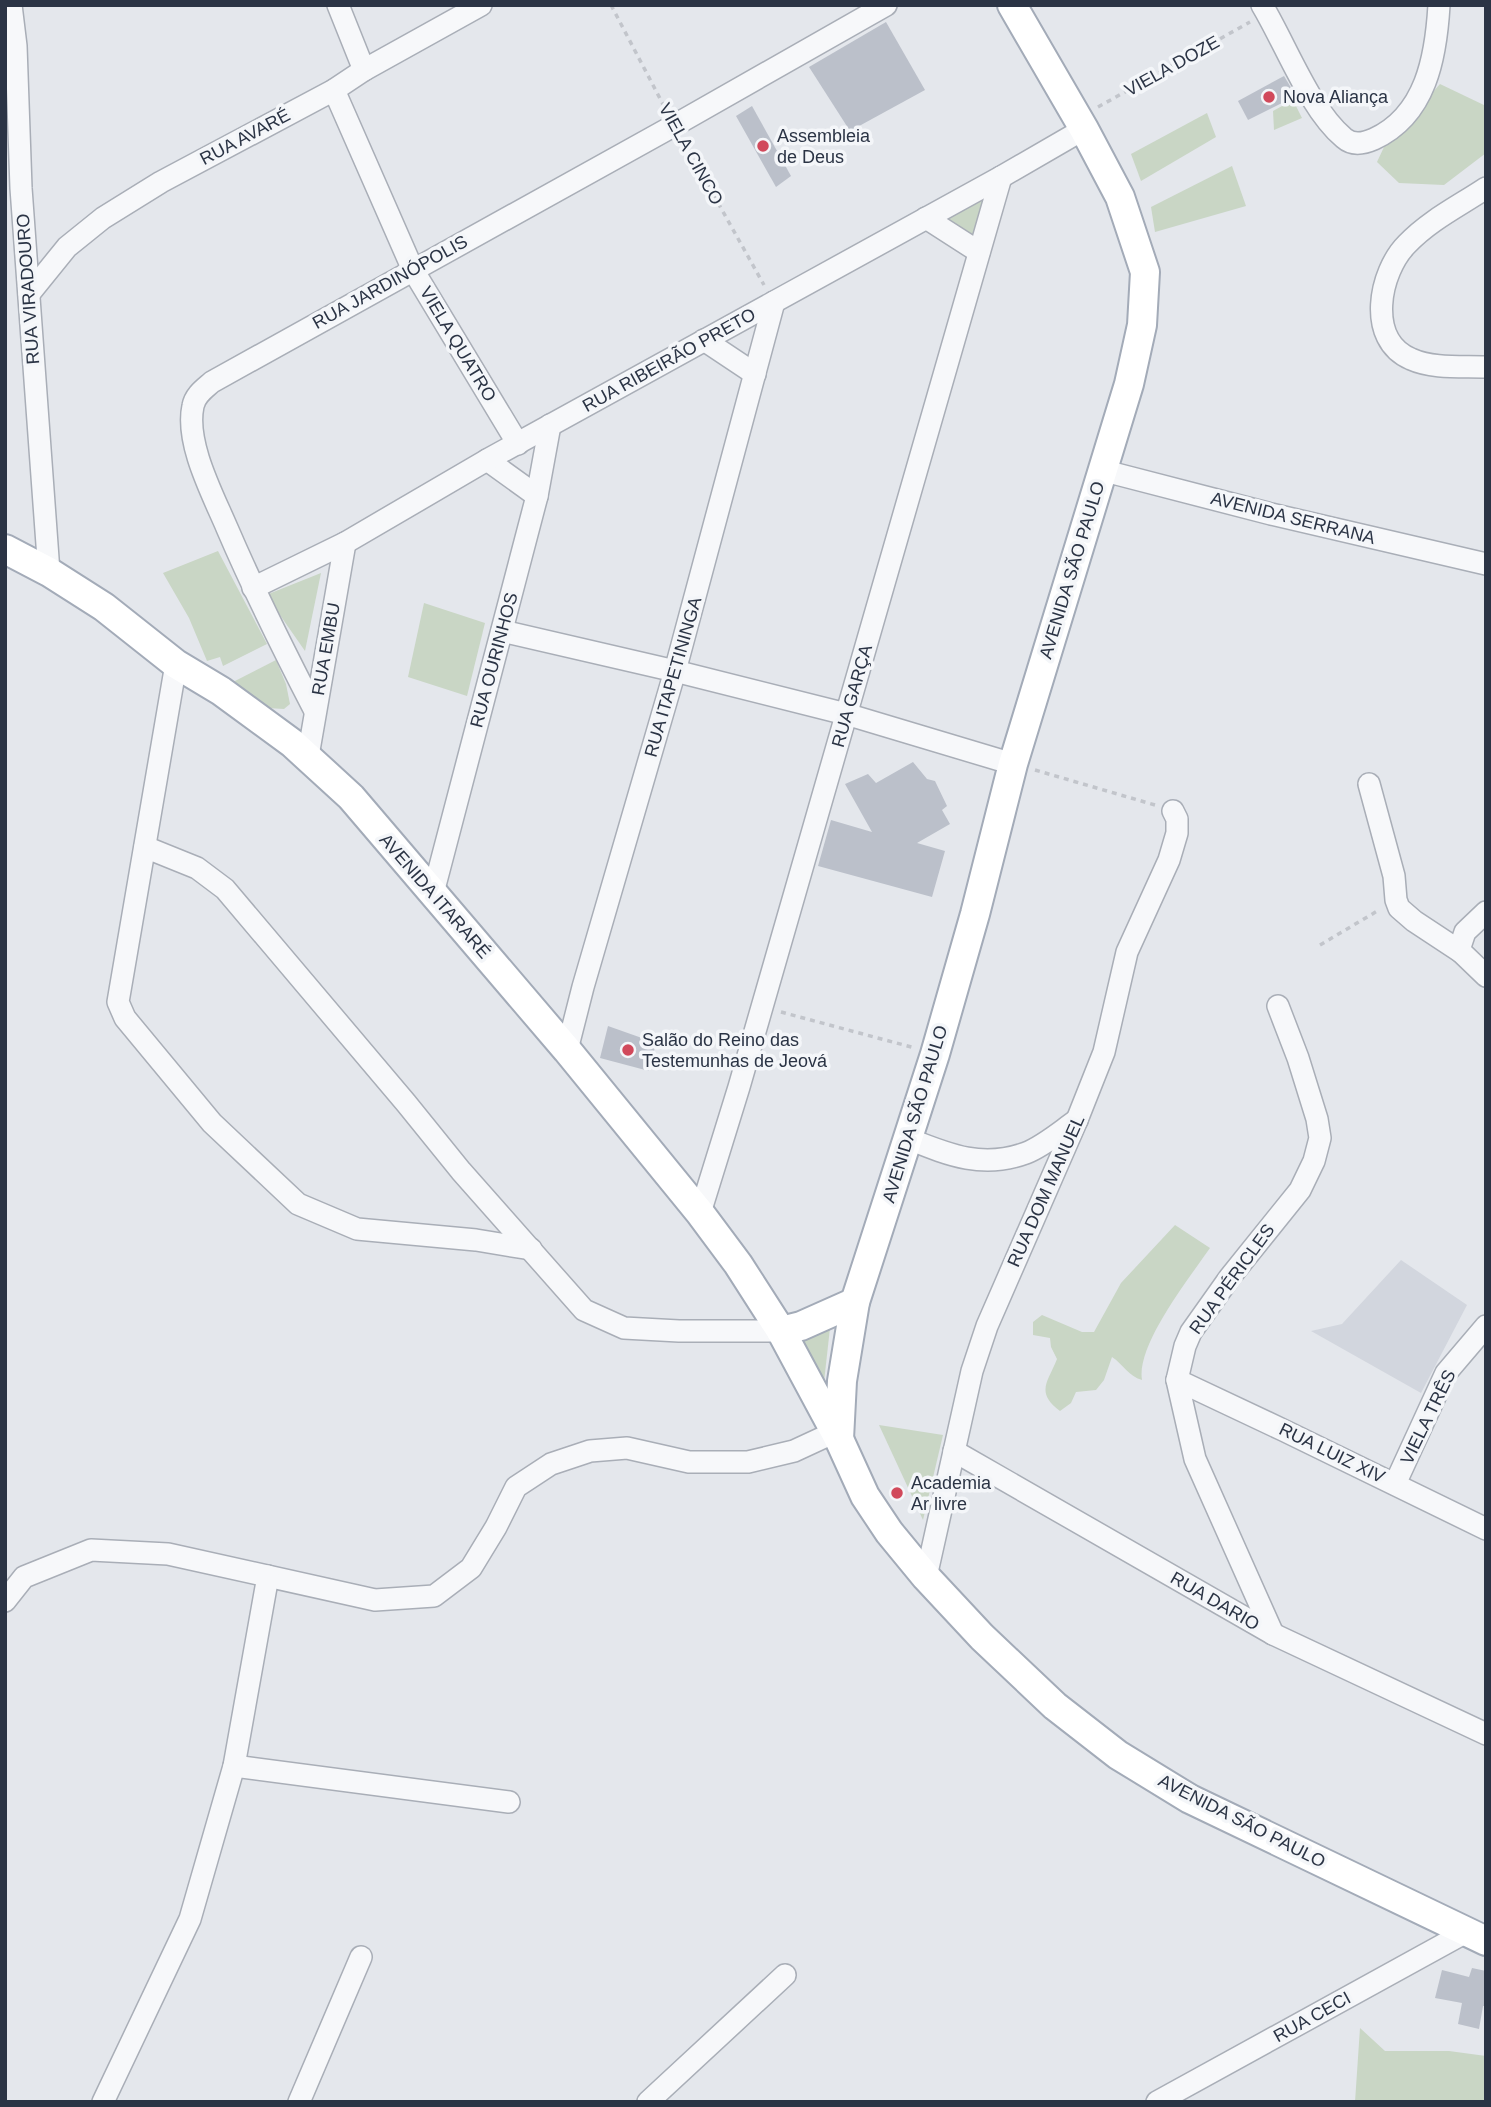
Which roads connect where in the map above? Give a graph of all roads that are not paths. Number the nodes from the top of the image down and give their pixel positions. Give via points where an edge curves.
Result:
1 (11, 5) edge
2 (338, 5) edge
3 (481, 5) edge
4 (886, 5) edge
5 (1012, 5) edge
6 (1439, 5) edge
7 (1265, 9) edge
8 (364, 70) junction
9 (334, 90) junction
10 (1081, 124) junction
11 (1001, 177) junction
12 (1486, 188) edge
13 (926, 218) junction
14 (979, 252) junction
15 (413, 270) junction
16 (29, 295) junction
17 (774, 302) junction
18 (705, 340) junction
19 (1486, 368) edge
20 (755, 374) junction
21 (550, 425) junction
22 (518, 444) junction
23 (486, 460) junction
24 (1101, 470) junction
25 (537, 496) junction
26 (345, 543) junction
27 (5, 549) edge
28 (1486, 564) edge
29 (49, 572) junction
30 (253, 589) junction
31 (502, 631) junction
32 (176, 664) junction
33 (675, 671) junction
34 (315, 711) junction
35 (846, 714) junction
36 (308, 756) junction
37 (1013, 764) junction
38 (1369, 784) dead end
39 (1173, 811) road end
40 (145, 848) junction
41 (433, 893) junction
42 (1486, 912) edge
43 (1461, 952) junction
44 (1486, 976) edge
45 (1278, 1006) dead end
46 (567, 1050) junction
47 (1077, 1120) junction
48 (909, 1139) junction
49 (700, 1213) junction
50 (531, 1249) junction
51 (855, 1301) junction
52 (1486, 1326) edge
53 (781, 1331) junction
54 (1463, 1351) junction
55 (1486, 1353) edge
56 (1177, 1380) junction
57 (837, 1435) junction
58 (954, 1451) junction
59 (1395, 1484) junction
60 (1486, 1529) edge
61 (268, 1576) junction
62 (926, 1577) junction
63 (5, 1601) edge
64 (1273, 1634) junction
65 (1486, 1734) edge
66 (234, 1766) junction
67 (509, 1801) dead end
68 (1477, 1936) edge
69 (361, 1957) dead end
70 (785, 1975) dead end
71 (103, 2102) edge
72 (299, 2102) edge
73 (648, 2102) edge
74 (1157, 2102) edge

1 - 16 street, RUA VIRADOURO
2 - 8 street
3 - 8 street, RUA AVARÉ
4 - 15 street, RUA JARDINÓPOLIS
5 - 10 main road, AVENIDA SÃO PAULO
6 - 7 street via 1422,91 1412,110 1401,123 1359,144 1347,141 1321,112
8 - 9 street, RUA AVARÉ
9 - 15 street, VIELA QUATRO
9 - 16 street, RUA AVARÉ via 103,218 67,247
10 - 11 street, RUA RIBEIRÃO PRETO
10 - 24 main road, AVENIDA SÃO PAULO via 1120,197 1146,272 1132,373
11 - 13 street, RUA RIBEIRÃO PRETO
11 - 14 street, RUA GARÇA
12 - 19 street via 1434,220 1407,244 1394,259 1381,299 1391,344 1402,354 1439,365
13 - 14 street
13 - 17 street, RUA RIBEIRÃO PRETO
14 - 35 street, RUA GARÇA
15 - 22 street, VIELA QUATRO
15 - 30 street, RUA JARDINÓPOLIS via 199,393 193,405 196,448
16 - 29 street, RUA VIRADOURO
17 - 18 street, RUA RIBEIRÃO PRETO
17 - 20 street, RUA ITAPETININGA
18 - 20 street
18 - 21 street, RUA RIBEIRÃO PRETO
20 - 33 street, RUA ITAPETININGA
21 - 22 street, RUA RIBEIRÃO PRETO
21 - 25 street, RUA OURINHOS
22 - 23 street, RUA RIBEIRÃO PRETO
23 - 25 street
23 - 26 street, RUA RIBEIRÃO PRETO
24 - 28 street, AVENIDA SERRANA
24 - 37 main road, AVENIDA SÃO PAULO
25 - 31 street, RUA OURINHOS
26 - 30 street, RUA RIBEIRÃO PRETO
26 - 34 street, RUA EMBU
27 - 29 main road, AVENIDA ITARARÉ
29 - 32 main road, AVENIDA ITARARÉ via 104,607
30 - 34 street, RUA JARDINÓPOLIS
31 - 33 street
31 - 41 street, RUA OURINHOS
32 - 36 main road, AVENIDA ITARARÉ via 221,691
32 - 40 street
33 - 35 street
33 - 46 street, RUA ITAPETININGA
34 - 36 street, RUA EMBU
35 - 37 street
35 - 49 street, RUA GARÇA
36 - 41 main road, AVENIDA ITARARÉ via 351,797
37 - 48 main road, AVENIDA SÃO PAULO
38 - 43 street via 1399,908
39 - 47 street, RUA DOM MANUEL via 1177,833 1169,860 1127,952 1104,1052
40 - 50 street via 197,868 225,889
40 - 50 street via 118,1002 125,1018 212,1123 298,1204 357,1229
41 - 46 main road, AVENIDA ITARARÉ
42 - 43 street via 1465,932
43 - 44 street
45 - 56 street, RUA PÉRICLES via 1317,1119 1320,1138 1314,1161 1300,1190 1191,1332
46 - 49 main road, AVENIDA ITARARÉ
47 - 48 street via 1027,1153 995,1160 971,1160
47 - 58 street, RUA DOM MANUEL via 987,1326
48 - 51 main road, AVENIDA SÃO PAULO
49 - 53 main road, AVENIDA ITARARÉ
50 - 53 street via 584,1310 624,1328
51 - 53 main road
51 - 57 main road, AVENIDA SÃO PAULO
52 - 54 street, VIELA TRÊS
53 - 57 main road, AVENIDA ITARARÉ
54 - 55 street
54 - 59 street, VIELA TRÊS via 1446,1373
56 - 59 street, RUA LUIZ XIV
56 - 64 street, RUA PÉRICLES via 1195,1460
57 - 61 street via 748,1462 689,1462 627,1448 590,1451 551,1464 516,1487 471,1568 434,1596 375,1600
57 - 62 main road, AVENIDA SÃO PAULO via 865,1496
58 - 62 street, RUA DOM MANUEL
58 - 64 street, RUA DARIO
59 - 60 street, RUA LUIZ XIV
61 - 63 street via 168,1554 90,1550 24,1577
61 - 66 street
62 - 68 main road, AVENIDA SÃO PAULO via 1055,1706 1118,1755 1190,1799
64 - 65 street, RUA DARIO
66 - 67 street
66 - 71 street via 190,1919
68 - 74 street, RUA CECI
69 - 72 street
70 - 73 street

